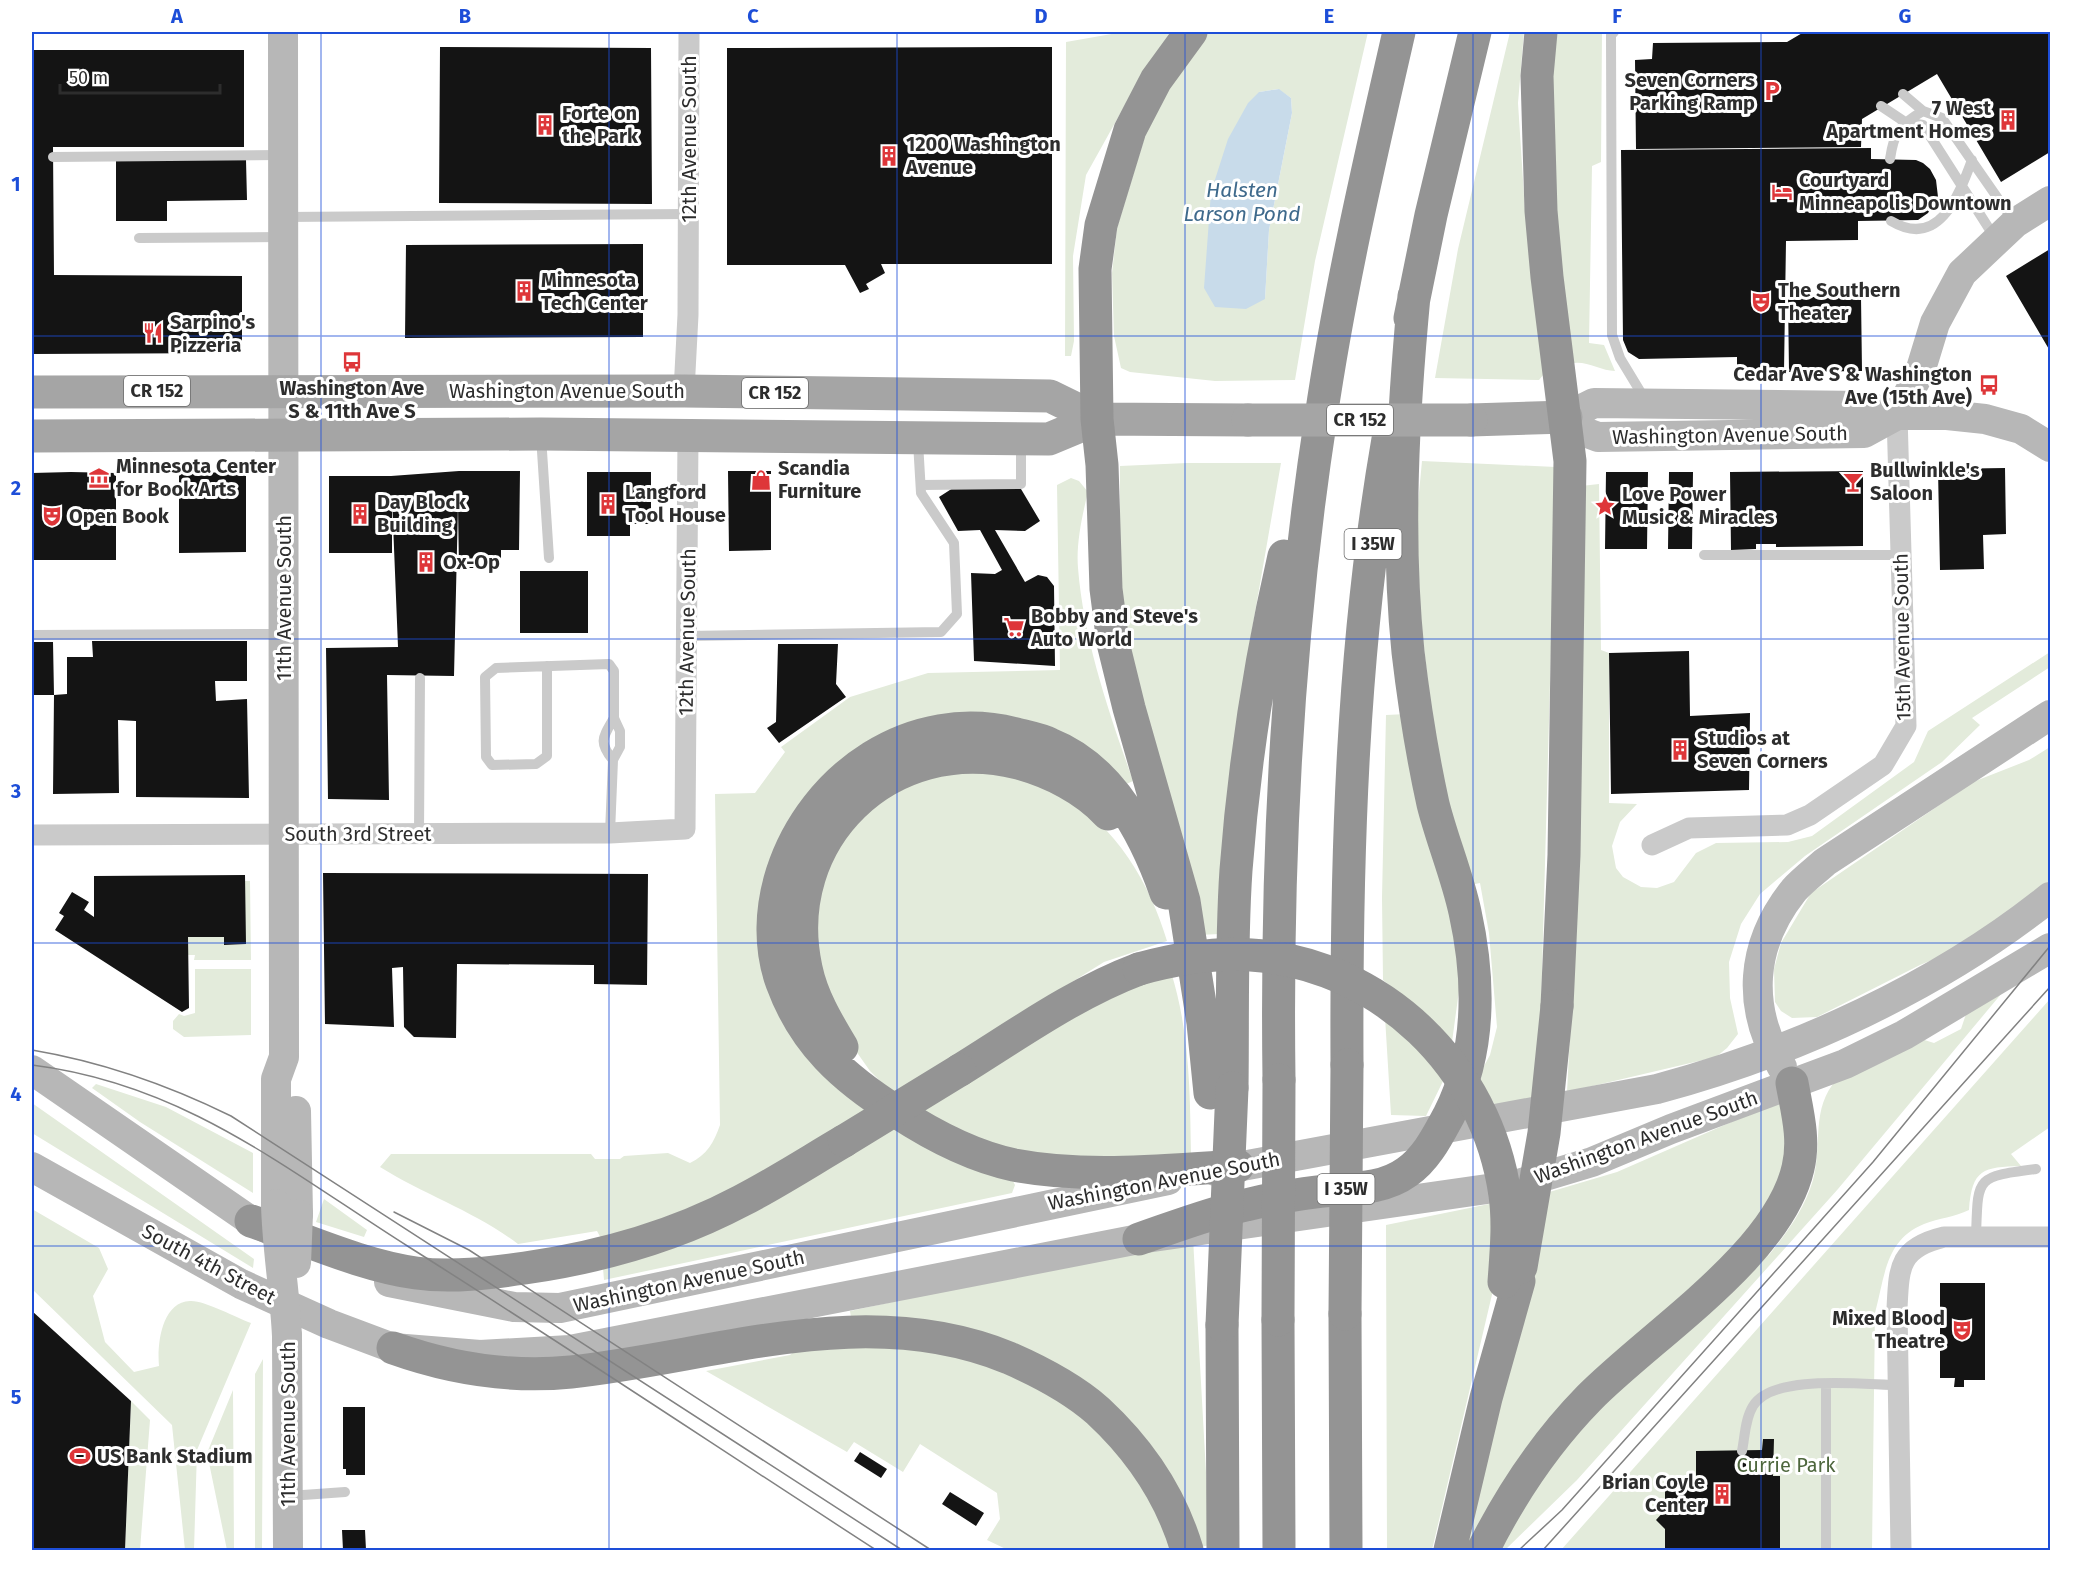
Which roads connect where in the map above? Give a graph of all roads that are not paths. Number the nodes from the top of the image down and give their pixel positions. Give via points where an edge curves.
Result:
1 (283, 32) edge
2 (689, 32) edge
3 (1191, 32) edge
4 (1399, 32) edge
5 (1474, 32) edge
6 (1541, 32) edge
7 (1614, 32) edge
8 (1903, 94) dead end
9 (1881, 106) dead end
10 (1923, 111) junction
11 (1905, 122) junction
12 (283, 155) junction
13 (53, 157) dead end
14 (1890, 159) dead end
15 (1972, 160) junction
16 (1962, 187) junction
17 (2050, 201) edge
18 (689, 214) junction
19 (1891, 221) dead end
20 (283, 227) junction
21 (2006, 231) junction
22 (139, 238) dead end
23 (1414, 296) junction
24 (1330, 359) junction
25 (282, 390) junction
26 (684, 391) junction
27 (32, 392) edge
28 (858, 394) junction
29 (1647, 404) junction
30 (1897, 415) junction
31 (1566, 417) junction
32 (1097, 419) junction
33 (541, 434) junction
34 (32, 436) edge
35 (283, 436) junction
36 (688, 436) junction
37 (918, 436) junction
38 (1021, 439) junction
39 (2050, 447) edge
40 (921, 485) junction
41 (1704, 555) dead end
42 (1901, 555) junction
43 (549, 558) dead end
44 (285, 634) junction
45 (32, 635) edge
46 (687, 636) junction
47 (547, 666) junction
48 (420, 678) dead end
49 (2050, 715) edge
50 (614, 718) junction
51 (613, 760) junction
52 (685, 829) joint
53 (610, 833) junction
54 (419, 834) junction
55 (32, 835) edge
56 (285, 835) junction
57 (1652, 844) dead end
58 (2050, 897) edge
59 (2050, 948) edge
60 (1197, 984) junction
61 (1773, 1051) junction
62 (32, 1070) edge
63 (1792, 1083) junction
64 (1221, 1090) junction
65 (1443, 1126) junction
66 (1238, 1166) junction
67 (32, 1167) edge
68 (2036, 1169) dead end
69 (275, 1213) junction
70 (1976, 1237) junction
71 (2050, 1237) edge
72 (1139, 1239) junction
73 (1511, 1281) junction
74 (393, 1348) junction
75 (1826, 1385) junction
76 (1900, 1385) junction
77 (1742, 1451) dead end
78 (345, 1492) dead end
79 (288, 1496) junction
80 (1346, 1547) edge
81 (288, 1551) edge
82 (1187, 1551) edge
83 (1223, 1551) edge
84 (1279, 1551) edge
85 (1450, 1551) edge
86 (1483, 1551) edge
87 (1826, 1551) edge
88 (1901, 1551) edge

1 - 12 main road, 11th Avenue South
2 - 18 street, 12th Avenue South
3 - 32 highway via 1156,80 1130,130 1101,225 1095,269
4 - 24 highway
5 - 23 highway, I 35W
6 - 31 highway via 1541,211
7 - 29 lane via 1612,335 1620,358
8 - 10 lane
9 - 11 lane
10 - 11 lane
10 - 15 lane via 1942,118
11 - 14 lane via 1896,134
11 - 16 lane via 1923,126
12 - 13 lane
12 - 20 main road, 11th Avenue South
15 - 16 lane
15 - 21 lane
16 - 19 lane via 1940,222 1922,231 1904,229
16 - 21 lane
17 - 21 main road
18 - 20 lane
18 - 26 street, 12th Avenue South
20 - 22 lane
20 - 25 main road, 11th Avenue South
21 - 30 main road via 1962,273 1935,323 1920,372
23 - 65 highway via 1403,501 1408,651 1434,806 1465,911 1476,1004 1469,1063
23 - 80 highway, I 35W, bridge via 1382,474 1361,642 1350,784 1346,925
24 - 64 highway via 1270,616 1247,759
24 - 84 highway, bridge via 1299,586 1285,748 1278,973
25 - 26 main road, Washington Avenue South / CR 152
25 - 27 main road, Washington Avenue South / CR 152
25 - 35 main road, 11th Avenue South
26 - 28 main road, Washington Avenue South / CR 152
26 - 33 main road via 663,411 645,420 594,422
28 - 32 main road, Washington Avenue South / CR 152 via 1050,396
28 - 36 main road via 732,405 715,413
29 - 30 main road, Washington Avenue South / CR 152 via 1864,406
29 - 31 main road, Washington Avenue South / CR 152 via 1594,403
30 - 31 main road, Washington Avenue South / CR 152 via 1864,433 1598,437 1582,431
30 - 39 main road, CR 152 via 1985,420 2021,429
30 - 42 street, 15th Avenue South
31 - 32 main road, Washington Avenue South / CR 152, bridge
31 - 73 highway, bridge via 1570,496 1557,1006 1543,1144
32 - 38 main road, Washington Avenue South / CR 152 via 1049,439
32 - 60 highway via 1106,589 1113,643 1184,901
33 - 35 main road, Washington Avenue South / CR 152
33 - 36 main road, Washington Avenue South / CR 152
33 - 43 lane
34 - 35 main road, Washington Avenue South / CR 152
35 - 44 main road, 11th Avenue South
36 - 37 main road, Washington Avenue South / CR 152
36 - 46 street, 12th Avenue South
37 - 38 main road, Washington Avenue South / CR 152
37 - 40 lane
38 - 40 lane via 1022,484
40 - 46 lane via 921,493 954,543 957,614 941,632
41 - 42 lane
42 - 57 street, 15th Avenue South via 1906,726 1883,765 1810,815 1787,825 1689,828
44 - 45 lane
44 - 56 main road, 11th Avenue South
46 - 52 street, 12th Avenue South
47 - 47 lane via 496,668 485,677 486,757 492,765 536,764 547,756
47 - 50 lane via 609,664 614,671
48 - 54 lane
49 - 61 main road via 1825,862 1795,889 1774,919 1762,946 1758,977 1760,1018
50 - 51 lane via 620,731 620,747
50 - 51 lane via 604,736 603,748
51 - 53 lane
52 - 53 street, South 3rd Street
53 - 54 street, South 3rd Street
54 - 56 street, South 3rd Street
55 - 56 street, South 3rd Street
56 - 69 main road, 11th Avenue South via 284,1057 296,1082
58 - 61 main road, Washington Avenue South via 1976,950 1903,991 1838,1025
59 - 63 main road, Washington Avenue South via 1904,1035 1845,1064
60 - 64 highway
60 - 66 highway via 1166,893 1136,844 1102,808 1061,779 1031,766 977,756 945,758 900,772 862,795 844,813 816,858 802,910 806,968 824,1018 853,1065 905,1117 952,1144 1012,1164 1112,1172
61 - 63 main road
61 - 65 main road, Washington Avenue South via 1656,1089
62 - 69 main road
63 - 72 main road, Washington Avenue South via 1583,1164 1515,1185
63 - 86 highway via 1801,1128 1798,1168 1782,1210 1747,1255 1589,1398 1519,1483
64 - 83 highway, bridge
65 - 66 main road, Washington Avenue South
65 - 72 highway via 1410,1170 1384,1185 1314,1192 1245,1205
66 - 69 main road, Washington Avenue South via 560,1308 514,1307 405,1287 352,1270
67 - 74 main road, South 4th Street via 241,1284
68 - 70 lane via 1985,1178 1979,1187
69 - 73 highway, bridge via 380,1265 415,1273 500,1272 610,1253 673,1232 743,1200 1112,980 1183,958 1271,957 1325,970 1378,996 1401,1011 1451,1064 1468,1088 1487,1128 1505,1196
69 - 79 main road, 11th Avenue South, bridge via 298,1257 285,1297
70 - 71 street
70 - 76 street via 1928,1240 1910,1252 1899,1270
72 - 74 main road, Washington Avenue South via 570,1350 480,1355
73 - 85 highway
74 - 82 highway via 432,1362 528,1373 571,1372 733,1344 853,1332 921,1334 974,1344 1076,1392 1122,1434 1155,1477
75 - 76 lane
75 - 77 lane via 1788,1385 1764,1393 1753,1405
75 - 87 lane
76 - 88 street
78 - 79 lane
79 - 81 main road, 11th Avenue South

